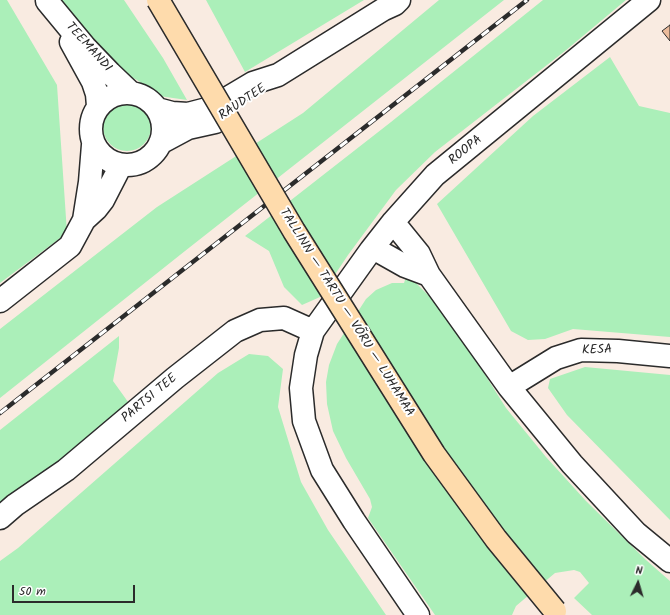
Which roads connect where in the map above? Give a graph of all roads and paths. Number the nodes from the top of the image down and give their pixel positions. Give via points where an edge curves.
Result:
1 (158, 0) edge
2 (649, 0) edge
3 (46, 1) edge
4 (390, 3) edge
5 (278, 75) junction
6 (131, 93) junction
7 (98, 106) junction
8 (157, 108) junction
9 (160, 143) junction
10 (93, 145) junction
11 (121, 165) junction
12 (84, 220) junction
13 (393, 222) junction
14 (373, 248) junction
15 (429, 275) junction
16 (1, 299) edge
17 (313, 331) junction
18 (670, 356) edge
19 (510, 387) junction
20 (0, 518) edge
21 (670, 561) edge
22 (555, 611) dead end
23 (418, 615) edge

1 - 22 highway, TALLINN — TARTU — VÕRU — LUHAMAA, bridge via 294,231 434,454 496,539
2 - 13 street, ROOPA via 435,175
3 - 6 street, TEEMANDI
3 - 7 street, TEEMANDI via 93,82
4 - 5 street, RAUDTEE
5 - 8 street, RAUDTEE via 253,83 211,108 188,114 172,113
5 - 9 street, RAUDTEE via 266,90 216,122 188,128
6 - 7 street via 113,95
6 - 8 street, RAUDTEE via 141,95
7 - 10 street via 90,125
8 - 9 street via 162,119 163,132
9 - 11 street, RAUDTEE via 145,161
10 - 11 street via 105,158
10 - 12 street
11 - 12 street via 103,200
12 - 16 street via 70,246
13 - 14 street, ROOPA
13 - 15 street via 419,254
14 - 15 street
14 - 17 street, ROOPA
15 - 19 street
17 - 20 street, PARTSI TEE via 284,318 260,320 235,331 66,470
17 - 23 street, ROOPA via 301,388 304,421 322,470
18 - 19 street, KESA via 581,350 556,358
19 - 21 street via 572,464 636,533

